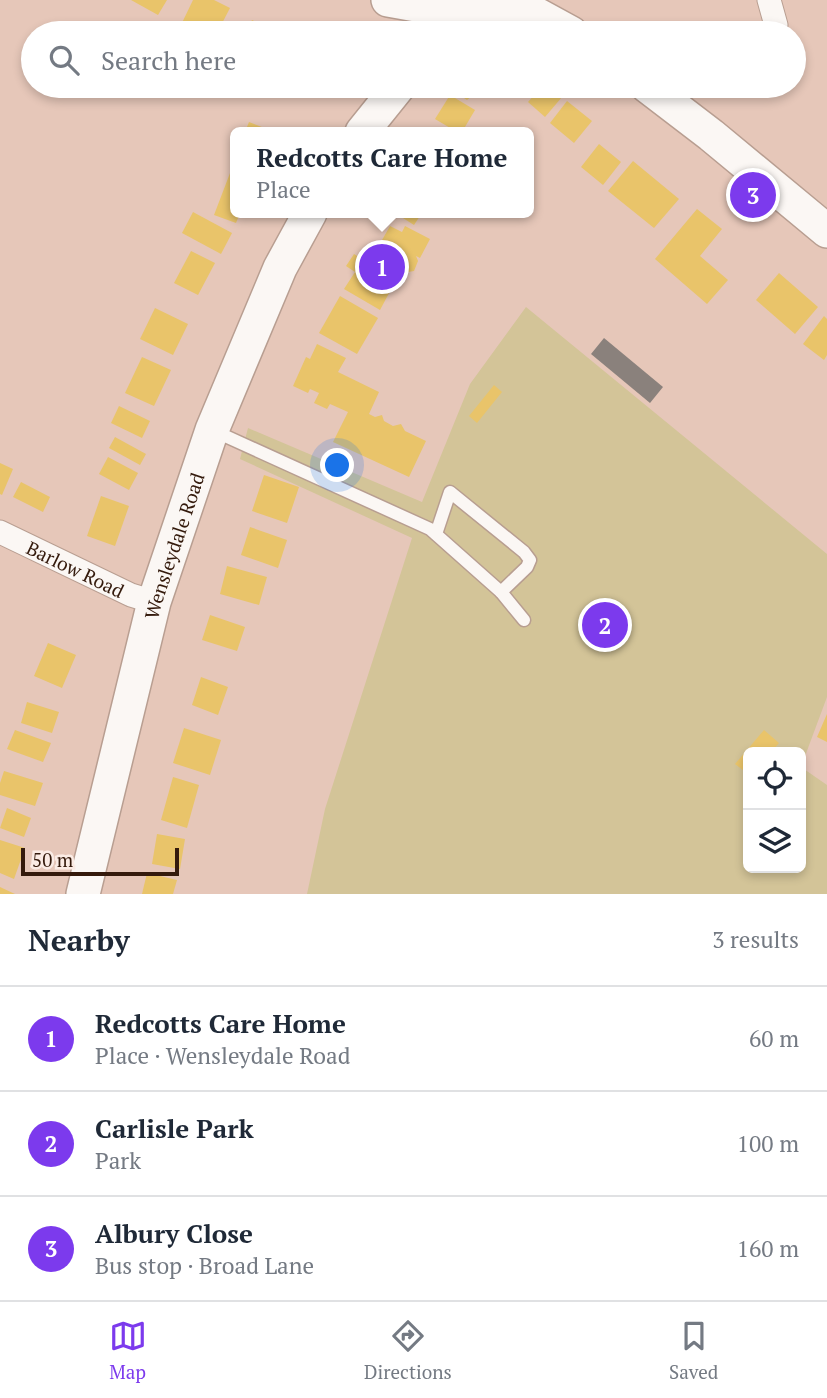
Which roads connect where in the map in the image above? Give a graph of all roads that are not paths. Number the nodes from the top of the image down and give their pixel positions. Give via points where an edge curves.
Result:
1 (769, 0) edge
2 (420, 9) edge
3 (548, 21) edge
4 (775, 21) edge
5 (389, 98) edge
6 (662, 98) edge
7 (366, 127) edge
8 (307, 218) edge
9 (827, 231) edge
10 (212, 430) junction
11 (0, 532) edge
12 (436, 534) junction
13 (502, 593) junction
14 (154, 602) junction
15 (524, 620) dead end
16 (83, 894) edge

1 - 4 street
2 - 3 street via 513,9
5 - 7 street
6 - 9 street
8 - 10 street, Wensleydale Road via 280,268
10 - 12 lane
10 - 14 street, Wensleydale Road
11 - 14 street, Barlow Road
12 - 13 lane
12 - 13 lane via 450,492 524,552 530,560 527,567
13 - 15 lane
14 - 16 street, Wensleydale Road

